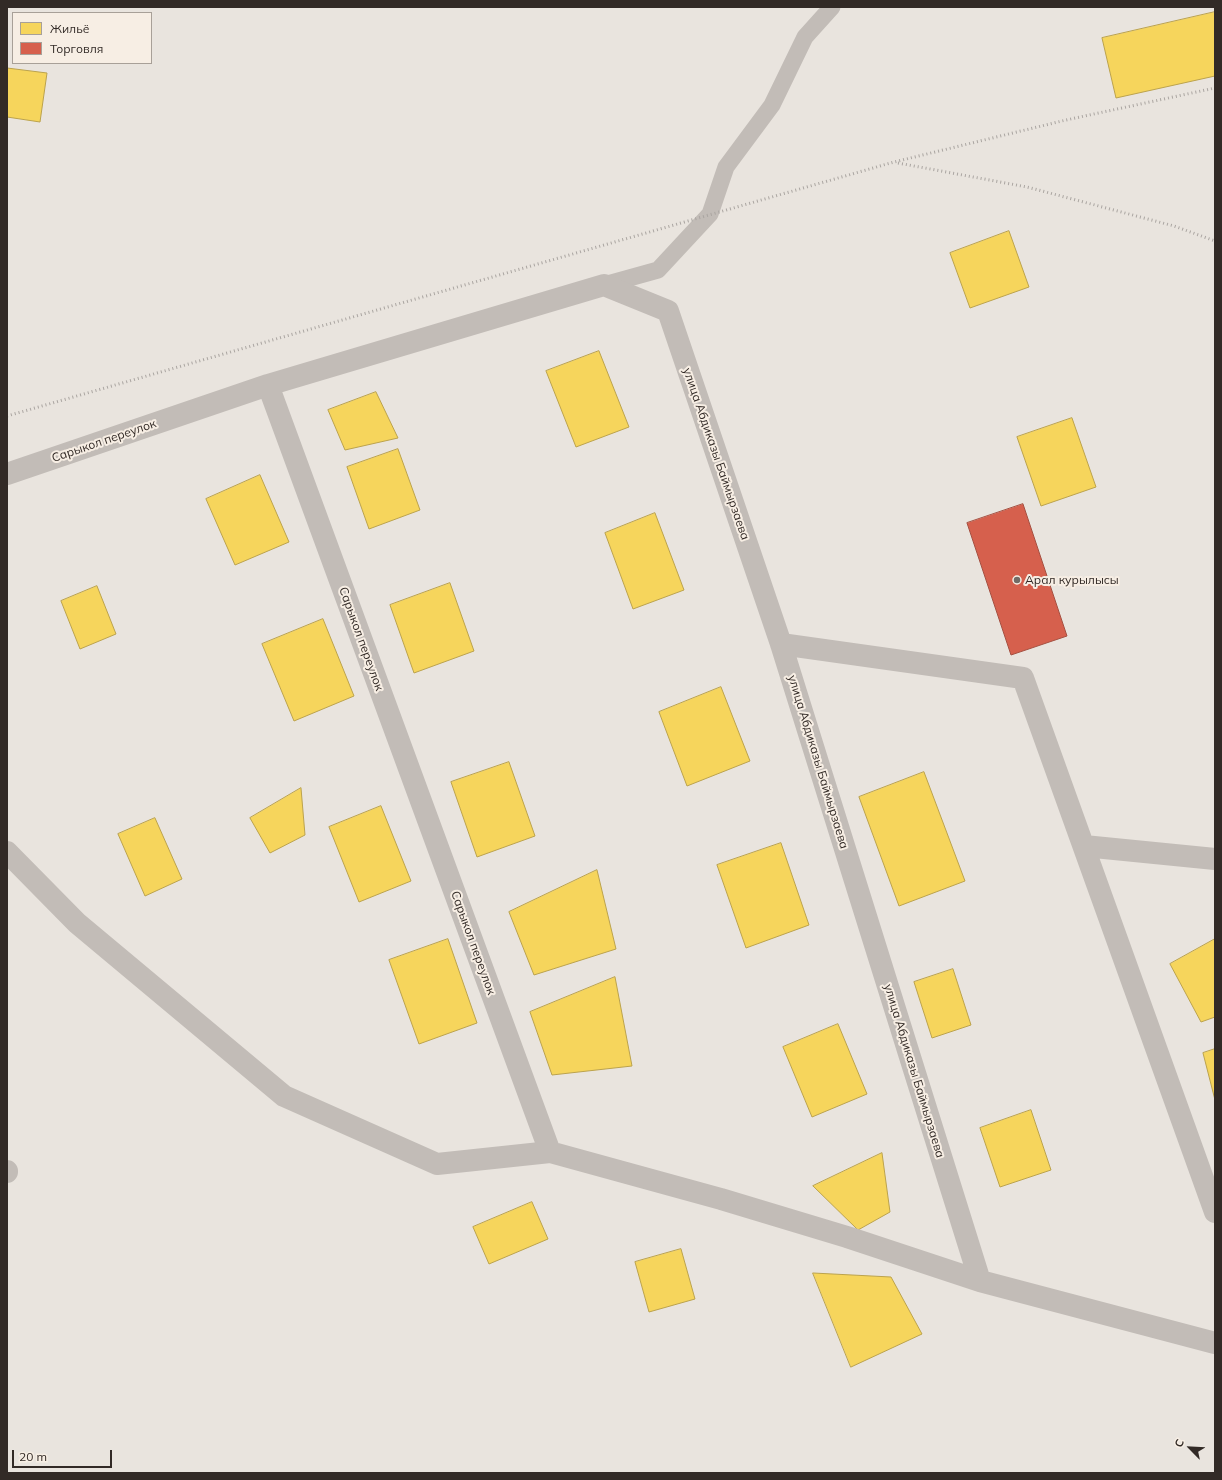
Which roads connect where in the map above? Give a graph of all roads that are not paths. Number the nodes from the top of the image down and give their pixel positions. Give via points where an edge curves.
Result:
1 (832, 7) edge
2 (604, 285) junction
3 (268, 385) junction
4 (7, 474) edge
5 (781, 644) junction
6 (1084, 846) junction
7 (7, 852) edge
8 (1215, 859) edge
9 (550, 1152) junction
10 (1215, 1212) edge
11 (980, 1281) junction
12 (1215, 1343) edge

1 - 2 lane via 805,37 772,105 726,166 710,214 658,270
2 - 3 street
2 - 5 street, улица Абдиказы Баймырзаева via 668,311
3 - 4 street, Сарыкол переулок
3 - 9 street, Сарыкол переулок
5 - 6 street via 1023,678
5 - 11 street, улица Абдиказы Баймырзаева
6 - 8 street
6 - 10 street
7 - 9 street via 77,923 284,1096 437,1164
9 - 11 street via 721,1199
11 - 12 street

